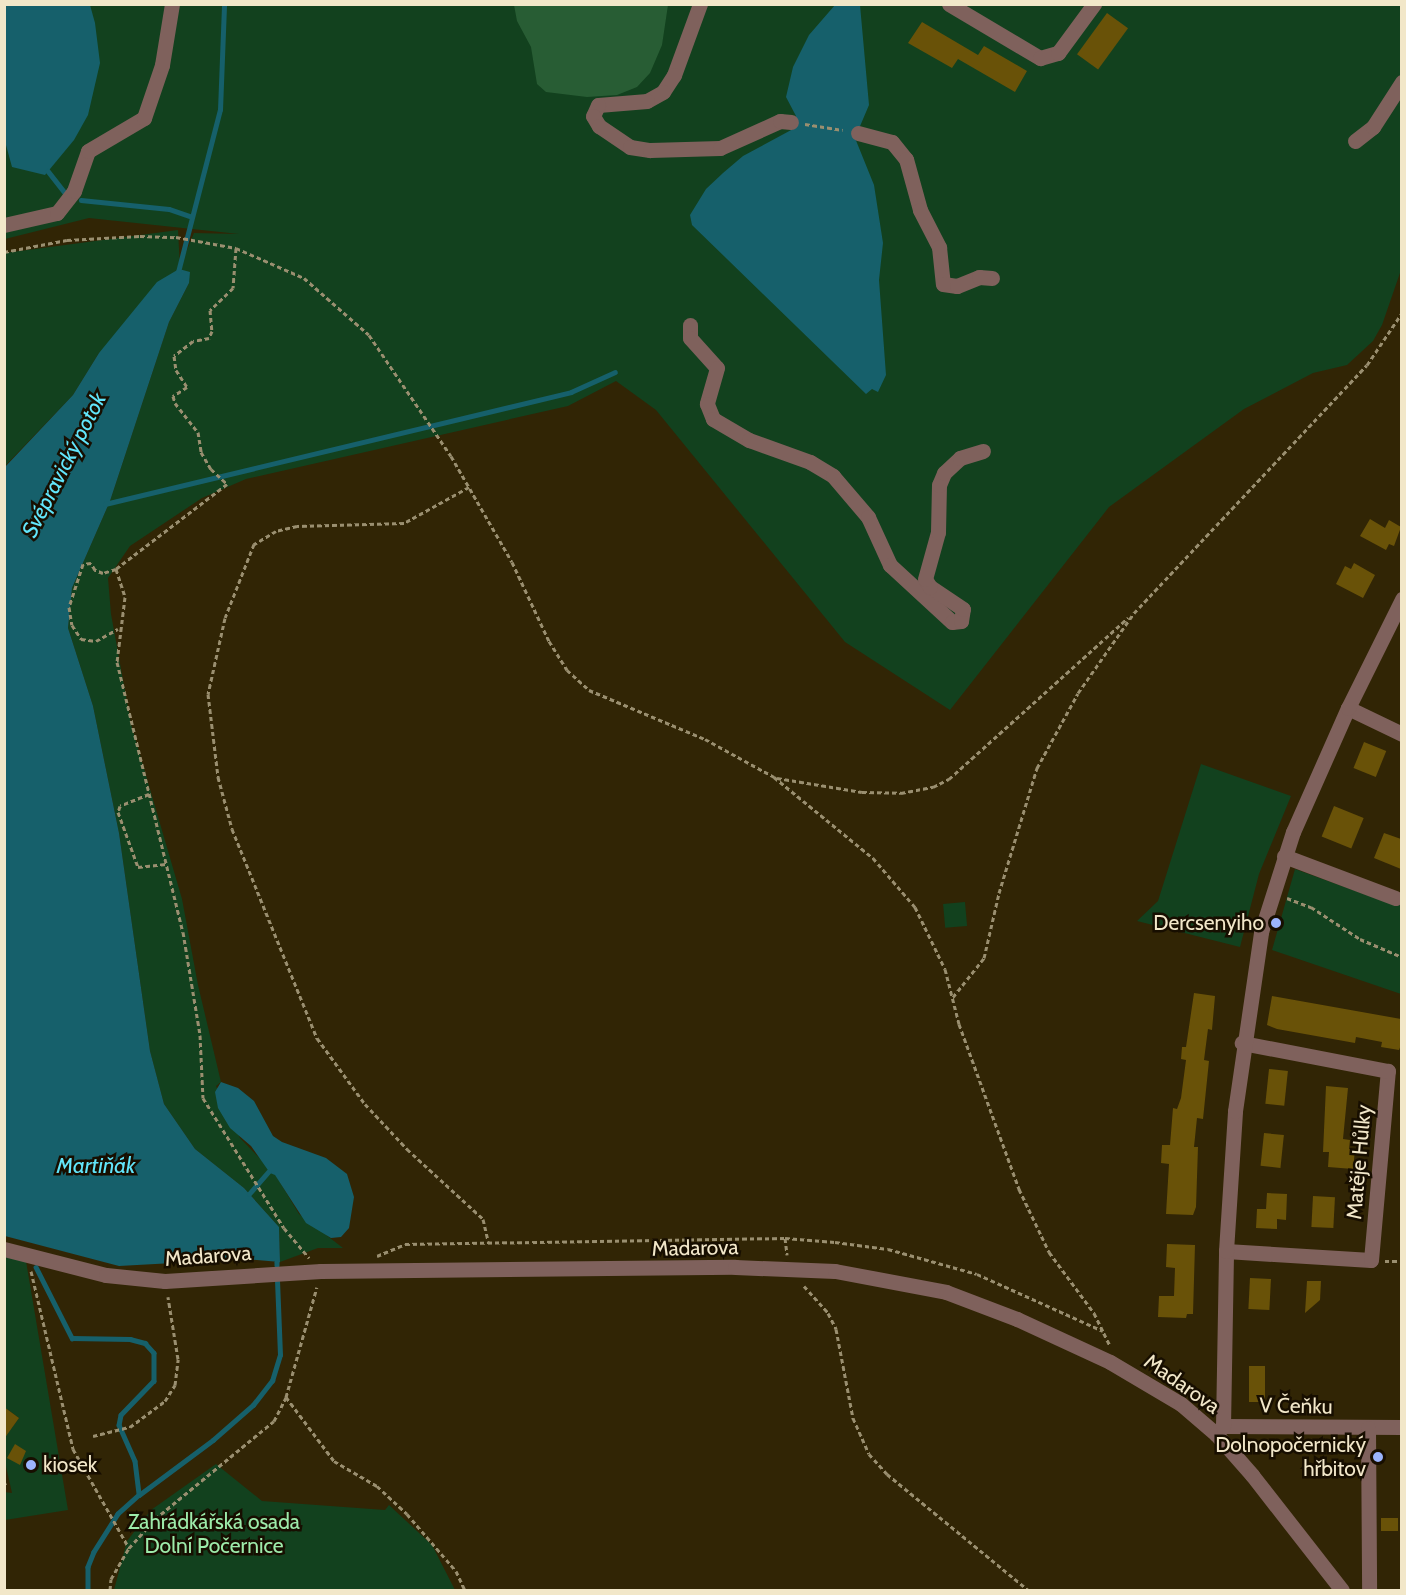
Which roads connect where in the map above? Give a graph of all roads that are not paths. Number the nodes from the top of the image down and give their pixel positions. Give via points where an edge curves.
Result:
1 (172, 4) edge
2 (700, 4) edge
3 (949, 4) edge
4 (1094, 4) edge
5 (1401, 82) edge
6 (791, 122) road end
7 (858, 133) road end
8 (1355, 141) dead end
9 (8, 220) edge
10 (992, 278) dead end
11 (690, 325) dead end
12 (983, 451) dead end
13 (1401, 599) edge
14 (1348, 708) junction
15 (1401, 734) edge
16 (1284, 856) junction
17 (1395, 898) dead end
18 (1242, 1043) junction
19 (4, 1249) edge
20 (1226, 1251) junction
21 (1401, 1427) edge
22 (1368, 1428) junction
23 (1220, 1430) junction
24 (1342, 1590) edge
25 (1369, 1590) edge

1 - 9 street via 162,65 144,118 88,151 74,190 57,213
2 - 6 street via 674,75 663,92 647,101 598,105 593,116 599,126 630,147 650,150 720,148 780,122
3 - 4 street via 1040,58 1058,53
5 - 8 street via 1373,127
7 - 10 street via 884,138 906,159 920,210 939,247 943,284 957,286
11 - 12 street via 690,338 717,368 707,404 713,419 748,440 810,462 833,476 868,518 890,565 952,622 961,621 963,609 930,587 925,579 938,532 939,485 944,473 960,458
13 - 14 street
14 - 15 street
14 - 16 street
16 - 17 street
16 - 18 street via 1252,974
18 - 20 street
18 - 20 street, Matěje Hůlky via 1388,1071 1371,1260
19 - 23 street, Madarova via 106,1275 165,1281 321,1271 789,1269 873,1276 946,1292 1017,1319 1110,1362
20 - 23 street
21 - 22 street, V Čeňku
22 - 23 street, V Čeňku
22 - 25 street
23 - 24 street, Madarova

